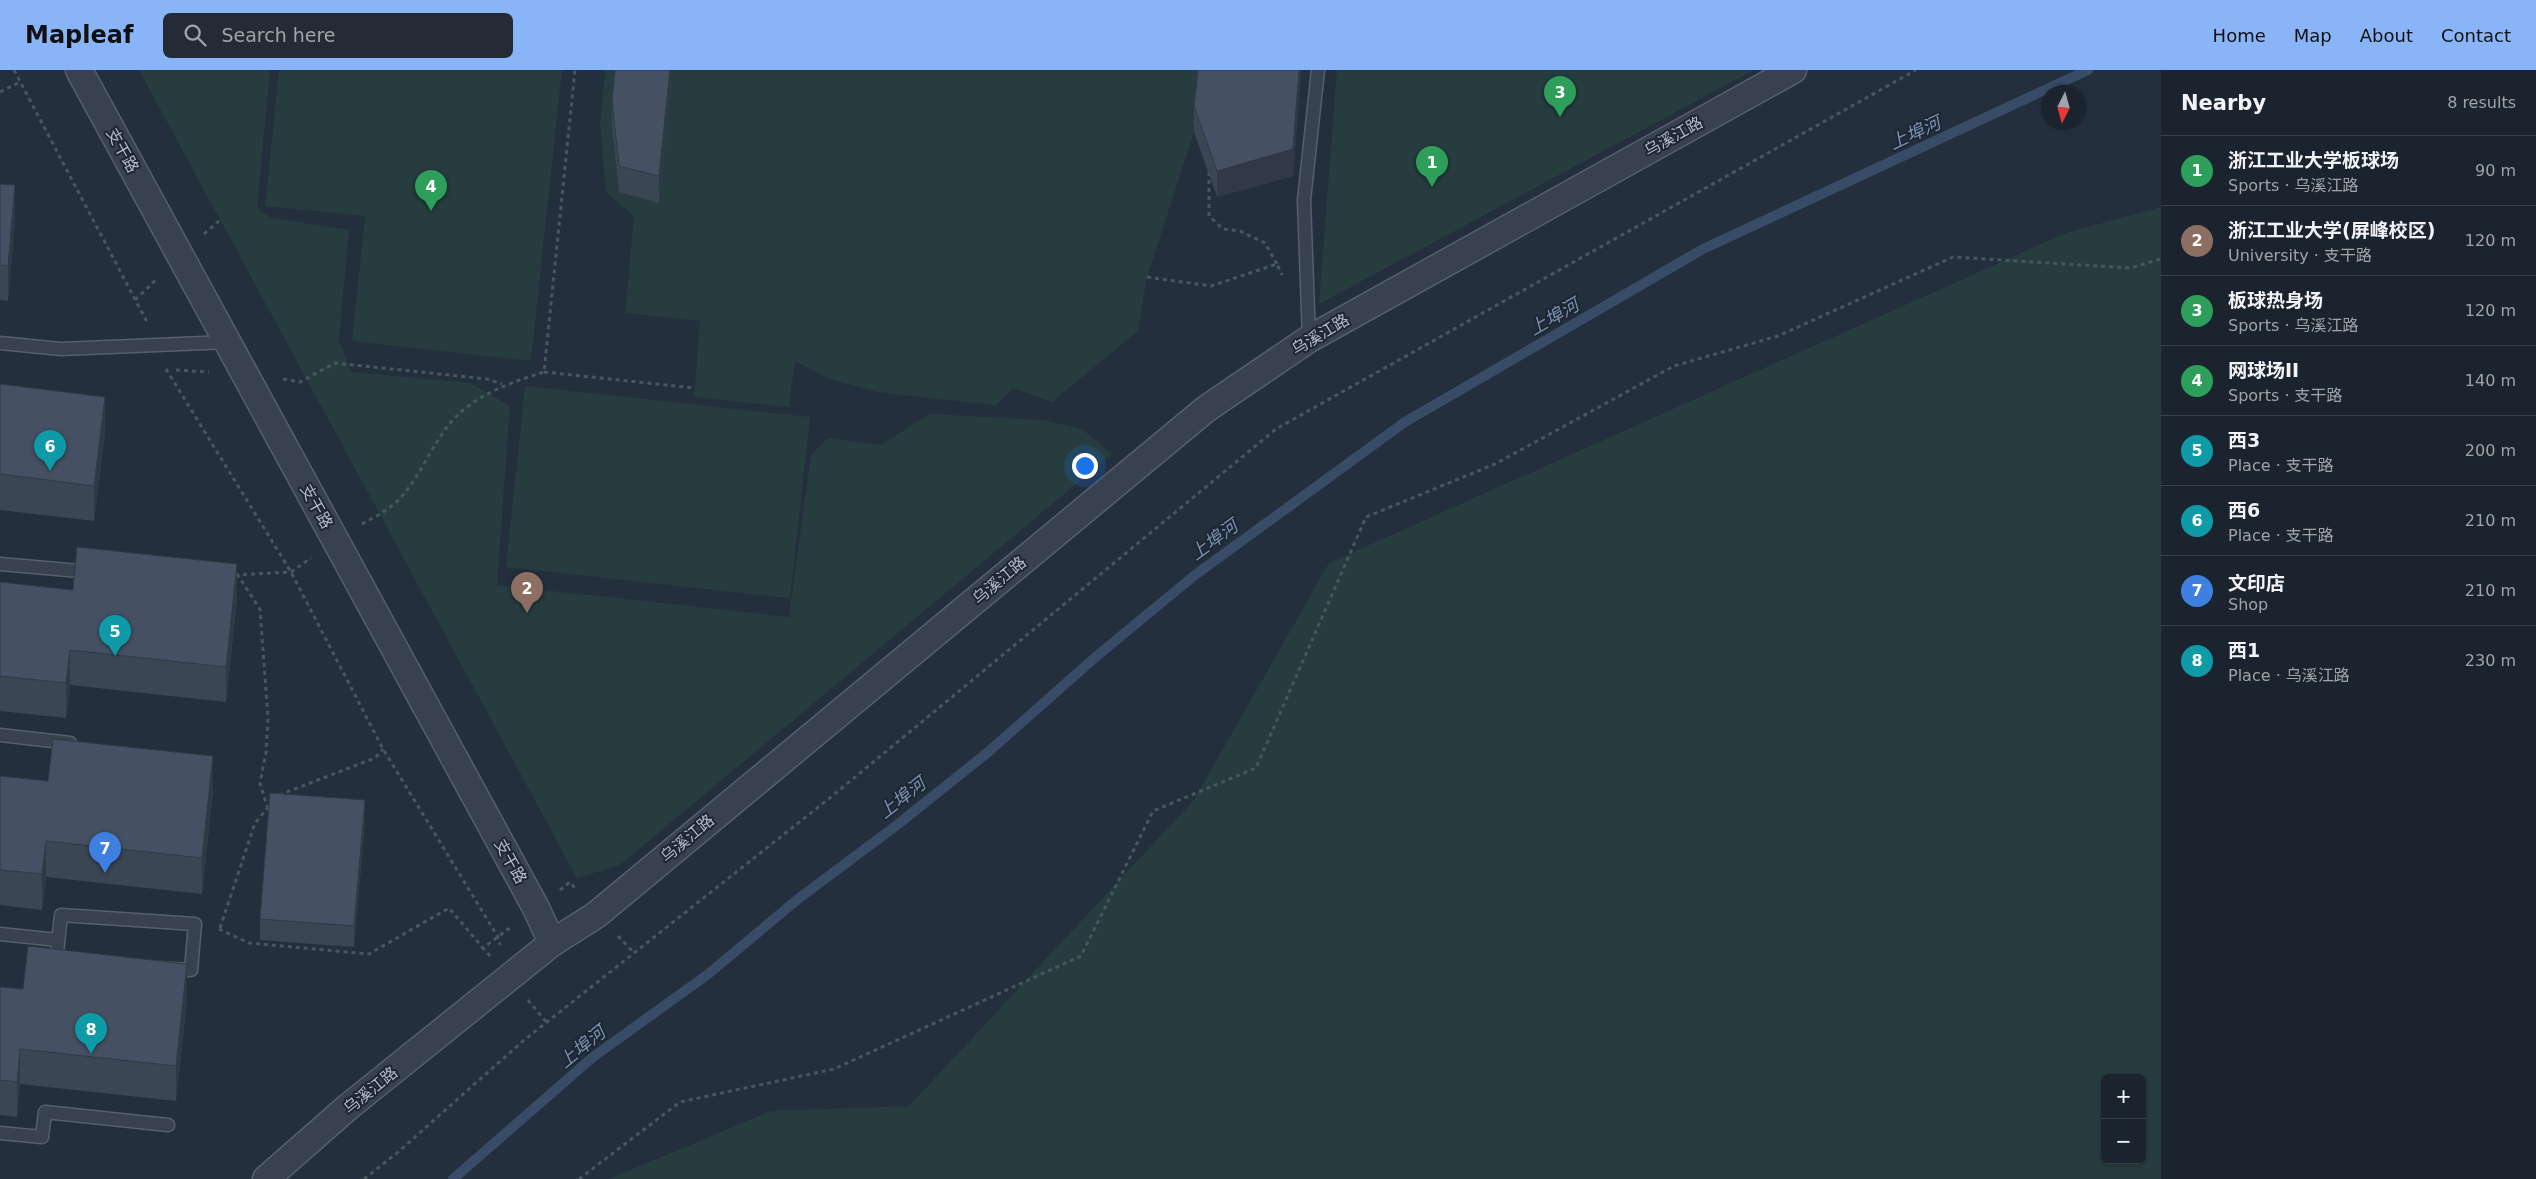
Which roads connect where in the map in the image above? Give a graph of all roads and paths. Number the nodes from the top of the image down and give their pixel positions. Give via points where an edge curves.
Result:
1 (14, 70) edge
2 (79, 70) edge
3 (575, 70) edge
4 (1318, 70) edge
5 (1916, 70) edge
6 (1776, 74) edge
7 (20, 82) junction
8 (0, 92) edge
9 (1208, 172) edge
10 (2161, 259) edge
11 (1277, 264) junction
12 (1147, 277) dead end
13 (1284, 280) dead end
14 (1309, 339) junction
15 (228, 342) junction
16 (0, 343) edge
17 (159, 345) junction
18 (544, 372) junction
19 (300, 382) dead end
20 (503, 384) junction
21 (694, 388) dead end
22 (373, 517) dead end
23 (0, 564) edge
24 (291, 572) junction
25 (107, 574) edge
26 (237, 574) junction
27 (229, 577) edge
28 (0, 735) edge
29 (86, 745) edge
30 (383, 749) junction
31 (268, 808) junction
32 (195, 924) junction
33 (220, 929) junction
34 (0, 934) edge
35 (58, 940) junction
36 (552, 943) junction
37 (482, 948) dead end
38 (510, 978) junction
39 (168, 1125) dead end
40 (0, 1133) edge
41 (266, 1179) edge
42 (364, 1179) edge
43 (579, 1179) edge

1 - 7 path
2 - 15 street, 支干路
3 - 18 path
4 - 14 lane via 1304,200
5 - 42 path via 1276,429 831,797 523,1042
6 - 14 street, 乌溪江路
7 - 8 path
7 - 17 path
9 - 11 path via 1209,216 1223,229 1240,231 1265,243
10 - 43 path via 2130,268 1953,257 1778,336 1674,366 1496,464 1366,517 1256,768 1153,812 1081,956 834,1069 680,1102
11 - 12 path via 1211,286
11 - 13 path
14 - 36 street, 乌溪江路 via 1206,409 596,915
15 - 17 lane
15 - 36 street, 支干路 via 536,908
16 - 17 lane via 61,349
17 - 24 path via 167,370
18 - 20 path
18 - 21 path
19 - 20 path via 334,363 487,379
20 - 22 path via 462,411 444,431 395,503
23 - 25 lane
24 - 26 path
24 - 30 path
26 - 27 path
26 - 31 path via 260,609 268,718 260,783
28 - 29 lane
30 - 31 path via 375,758 280,794
30 - 38 path via 498,937
31 - 33 path via 255,823
32 - 33 path
32 - 35 lane via 61,914
32 - 35 lane via 191,970 56,962
33 - 37 path via 249,943 369,954 449,908
34 - 35 lane
36 - 38 street, 乌溪江路
38 - 41 street, 乌溪江路 via 348,1106
39 - 40 lane via 45,1112 42,1137

